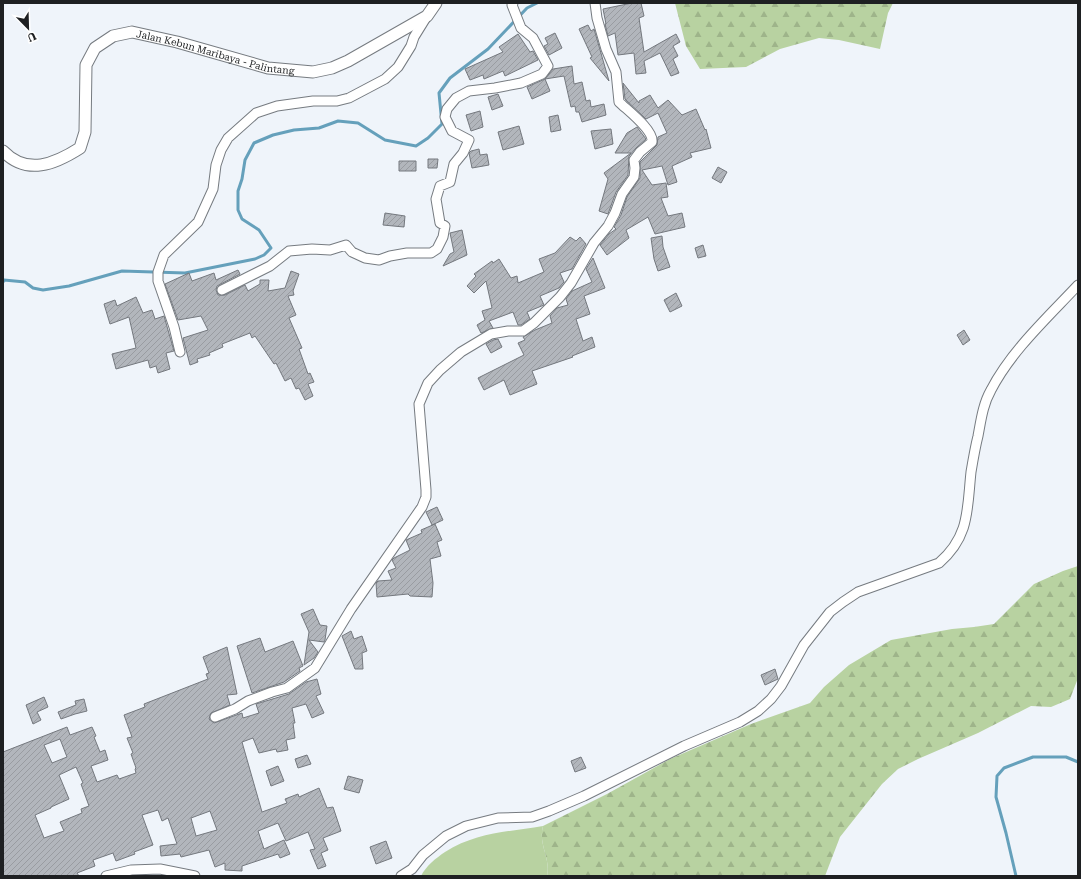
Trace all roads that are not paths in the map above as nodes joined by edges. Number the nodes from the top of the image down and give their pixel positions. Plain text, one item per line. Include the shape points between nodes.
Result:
1 (436, 3) edge
2 (513, 3) edge
3 (595, 3) edge
4 (427, 16) junction
5 (3, 151) edge
6 (1078, 285) edge
7 (222, 290) dead end
8 (180, 352) dead end
9 (215, 717) dead end
10 (106, 876) edge
11 (195, 876) edge
12 (401, 876) edge

1 - 4 street, Jalan Kebun Maribaya - Palintang
2 - 7 street via 521,28 533,38 548,66 542,74 522,83 469,91 456,98 447,109 445,117 452,131 469,140 454,164 450,182 440,186 436,199 440,223 445,226 437,249 431,254 407,253 379,260 365,258 352,252 346,245 330,250 289,251 270,266
3 - 9 street via 606,50 616,72 619,102 646,128 652,139 634,160 634,177 622,194 615,213 571,283 534,323 522,330 491,334 461,352 428,383 419,404 426,497 422,507 351,610 315,668 287,688 254,699
4 - 5 street, Jalan Kebun Maribaya - Palintang via 332,68 313,72 268,68 132,32 113,36 95,48 86,65 85,132 80,148 46,165 23,164 13,160
4 - 8 street via 398,67 385,79 349,98 277,106 256,113 228,138 216,165 213,189 198,222 164,255 158,272 158,281
6 - 12 street via 1014,356 991,390 980,420 967,515 955,546 939,563 858,592 830,612 804,645 774,695 758,711 740,722 549,811 532,817 498,818 466,826 446,836 423,855 412,869
10 - 11 street via 131,870 160,869

